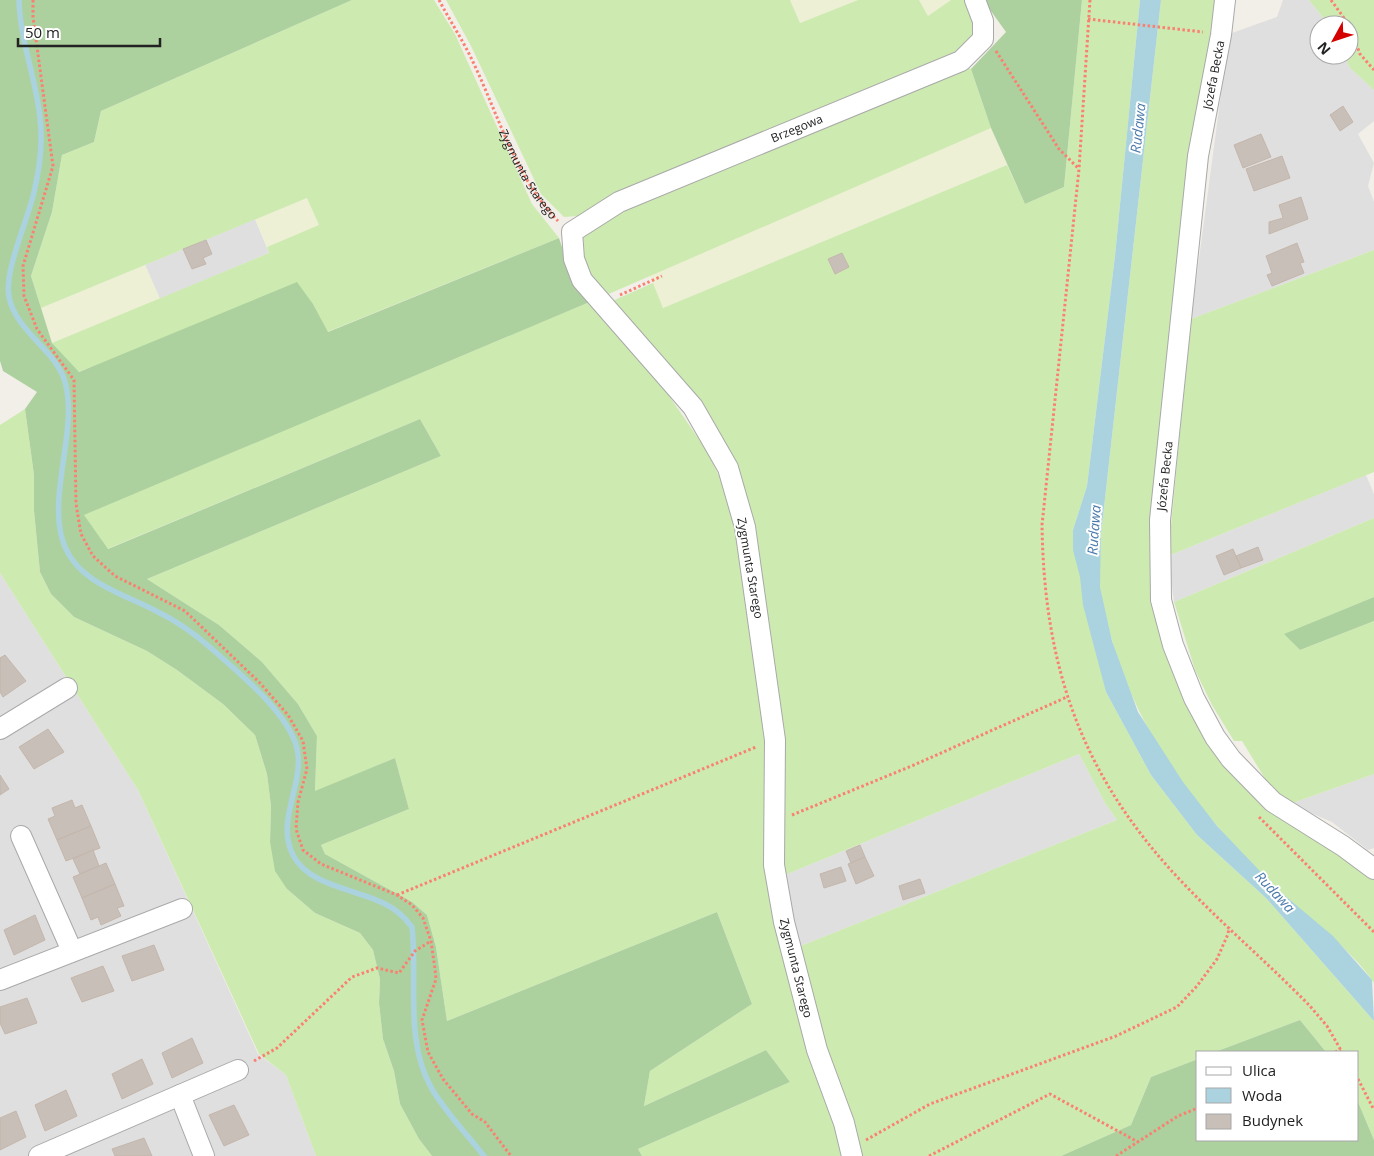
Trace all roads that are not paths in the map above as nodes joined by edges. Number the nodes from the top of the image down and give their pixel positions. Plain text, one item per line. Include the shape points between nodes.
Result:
1 (975, 0) edge
2 (1225, 0) edge
3 (572, 232) joint
4 (67, 688) dead end
5 (0, 729) edge
6 (21, 836) dead end
7 (1374, 869) edge
8 (182, 909) dead end
9 (72, 951) junction
10 (0, 980) edge
11 (238, 1070) road end
12 (180, 1096) junction
13 (852, 1154) edge
14 (40, 1156) edge
15 (204, 1156) edge

1 - 3 street, Brzegowa via 983,21 983,39 962,62 619,202
2 - 7 street, Józefa Becka via 1198,156 1160,520 1161,600 1188,685 1230,760 1273,802
3 - 13 street, Zygmunta Starego via 574,259 582,280 693,407 728,468 745,527 775,740 774,864 786,931 817,1050
4 - 5 street
6 - 9 street
8 - 9 street
9 - 10 street
11 - 12 street
12 - 14 street
12 - 15 street

